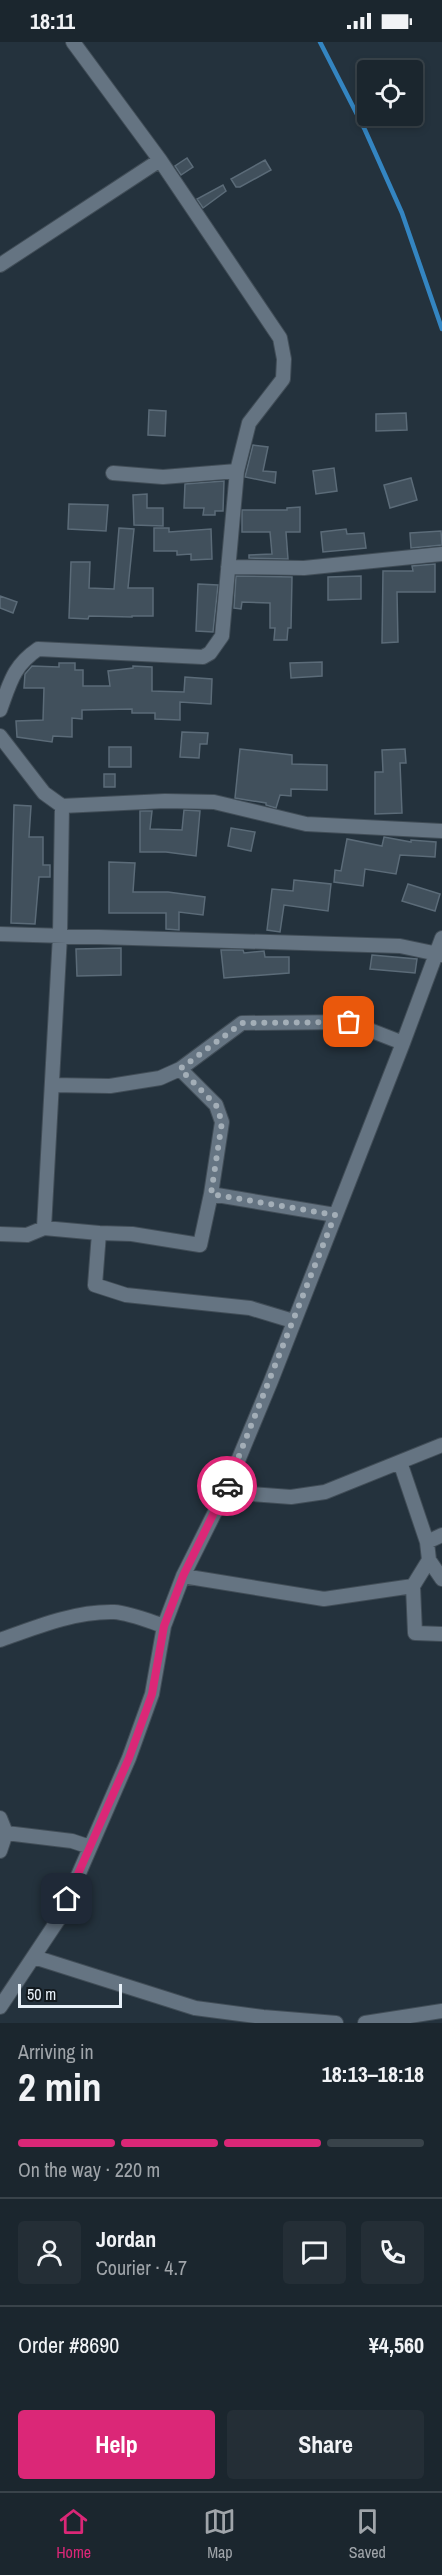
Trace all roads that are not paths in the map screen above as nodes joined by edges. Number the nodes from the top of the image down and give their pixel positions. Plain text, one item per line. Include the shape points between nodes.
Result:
1 (73, 42) edge
2 (160, 160) junction
3 (0, 265) edge
4 (237, 471) junction
5 (113, 472) dead end
6 (442, 554) edge
7 (228, 567) junction
8 (0, 710) edge
9 (0, 736) edge
10 (62, 806) junction
11 (442, 831) edge
12 (0, 934) edge
13 (60, 935) junction
14 (442, 938) edge
15 (439, 954) edge
16 (403, 1043) junction
17 (180, 1069) junction
18 (52, 1085) junction
19 (211, 1194) junction
20 (335, 1215) junction
21 (44, 1228) junction
22 (99, 1233) junction
23 (0, 1234) edge
24 (293, 1321) junction
25 (442, 1445) edge
26 (400, 1462) junction
27 (225, 1492) junction
28 (442, 1535) edge
29 (428, 1542) junction
30 (429, 1560) junction
31 (183, 1576) junction
32 (442, 1579) edge
33 (414, 1586) junction
34 (164, 1626) junction
35 (442, 1634) edge
36 (0, 1640) edge
37 (0, 1818) edge
38 (3, 1832) edge
39 (90, 1846) junction
40 (0, 1851) edge
41 (33, 1957) junction
42 (0, 2007) edge
43 (442, 2011) edge
44 (336, 2023) edge
45 (365, 2023) edge

1 - 2 street
2 - 3 street
2 - 4 street via 280,338 285,359 283,379 249,423
4 - 5 street via 163,477
4 - 7 street
6 - 7 street via 304,568
7 - 8 street via 222,636 210,653 202,657 38,649 14,671
9 - 10 street via 44,793
10 - 11 street via 214,802 306,824
10 - 13 street
12 - 13 street
13 - 15 street via 400,946
13 - 18 street
14 - 15 street
15 - 16 street
16 - 17 street via 349,1022 242,1023
16 - 20 street
17 - 18 street via 160,1078 128,1084
17 - 19 street via 216,1105 222,1122
18 - 21 street
19 - 20 street
19 - 22 street via 200,1245
20 - 24 street
21 - 22 street
21 - 23 street via 27,1235
22 - 24 street via 96,1285 126,1295 250,1308
24 - 27 street
25 - 26 street
26 - 27 street via 324,1492 291,1497
26 - 29 street
27 - 31 street
28 - 29 street
29 - 30 street
30 - 32 street
30 - 33 street
31 - 33 street via 324,1599
31 - 34 street
33 - 35 street via 415,1633
34 - 36 street via 115,1612 73,1617
34 - 39 street via 152,1694
37 - 38 street
38 - 39 street
38 - 40 street
39 - 41 street via 60,1917
41 - 42 street
41 - 44 street via 195,2007
43 - 45 street

